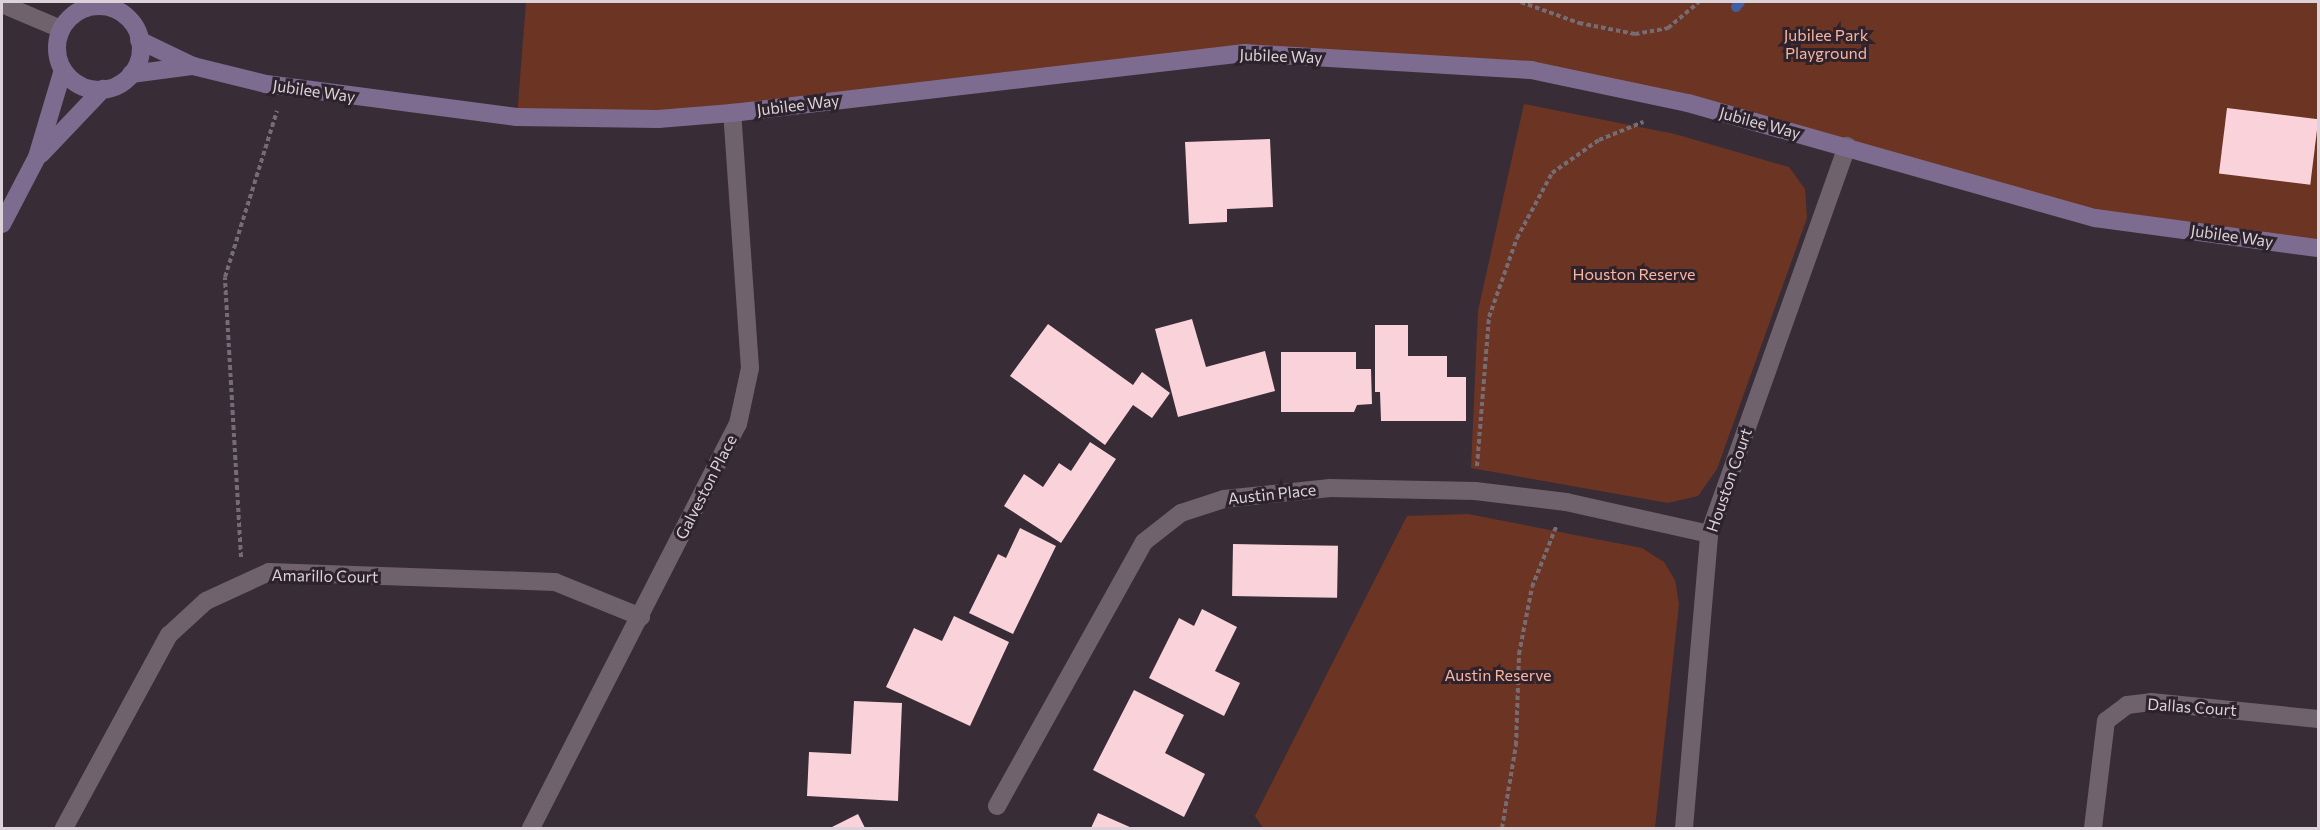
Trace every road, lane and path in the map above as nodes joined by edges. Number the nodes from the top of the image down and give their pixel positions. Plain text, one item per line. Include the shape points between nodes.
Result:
1 (1521, 2) edge
2 (1699, 2) edge
3 (2, 4) edge
4 (60, 30) junction
5 (139, 40) junction
6 (193, 66) junction
7 (63, 70) junction
8 (131, 74) junction
9 (285, 87) junction
10 (103, 89) junction
11 (732, 113) junction
12 (1648, 119) dead end
13 (1847, 146) junction
14 (38, 157) junction
15 (2, 224) edge
16 (2319, 248) edge
17 (1475, 491) junction
18 (1566, 502) junction
19 (1709, 534) junction
20 (242, 585) junction
21 (641, 617) junction
22 (2319, 718) edge
23 (997, 806) dead end
24 (64, 828) edge
25 (531, 828) edge
26 (1502, 828) edge
27 (1684, 828) edge
28 (2093, 828) edge

1 - 2 path via 1579,23 1635,34 1668,28
3 - 4 street
4 - 5 street via 71,15 97,5 117,9 129,17
4 - 7 street via 57,51
5 - 6 street, Jubilee Way
5 - 8 street via 137,65
6 - 8 street, Jubilee Way
6 - 9 street, Jubilee Way
7 - 10 street via 81,86
7 - 14 street
8 - 10 street via 122,83
9 - 11 street, Jubilee Way via 517,117 658,119
9 - 20 path via 225,277
10 - 14 street
11 - 13 street, Jubilee Way via 1244,52 1531,70 1688,103
11 - 21 street, Galveston Place via 750,368 738,424
12 - 17 path via 1599,140 1552,173 1517,238 1489,318
13 - 16 street, Jubilee Way via 2095,218
13 - 19 street, Houston Court
14 - 15 street
17 - 18 street, Austin Place
17 - 23 street, Austin Place via 1330,488 1224,499 1182,513 1144,542
18 - 19 street, Austin Place
18 - 26 path via 1532,588 1519,654 1516,746
19 - 27 street, Houston Court
20 - 21 street, Amarillo Court via 269,572 555,582
20 - 24 street, Amarillo Court via 206,601 169,635
21 - 25 street, Galveston Place
22 - 28 street, Dallas Court via 2151,702 2127,705 2106,721

